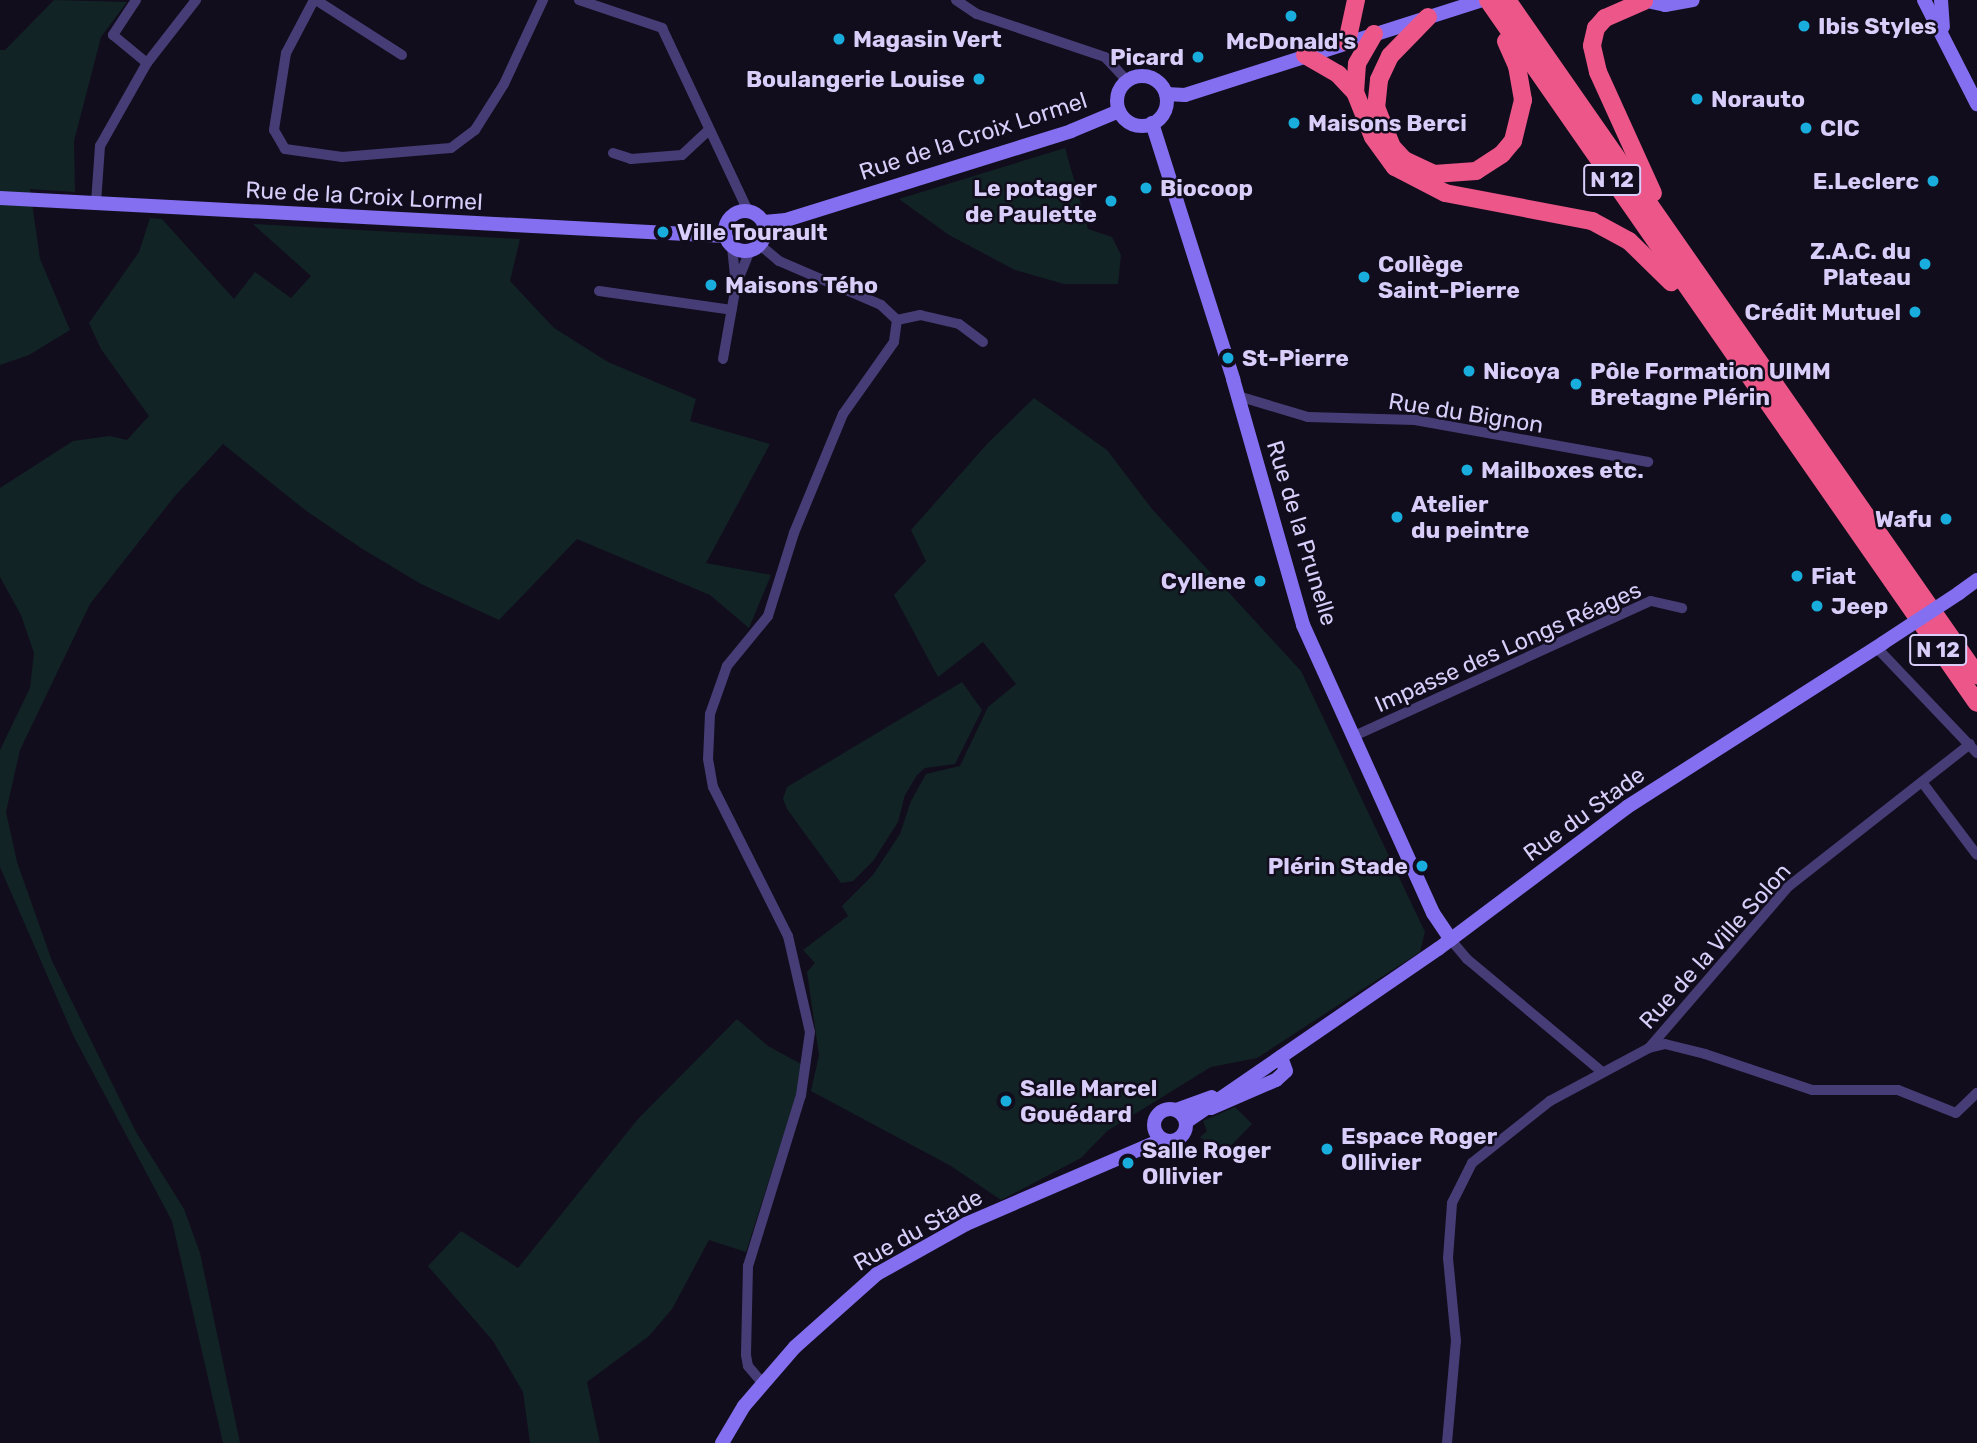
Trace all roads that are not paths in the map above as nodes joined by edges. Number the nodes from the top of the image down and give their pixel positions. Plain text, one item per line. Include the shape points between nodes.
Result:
1 (136, 0) edge
2 (196, 0) edge
3 (315, 0) edge
4 (544, 0) edge
5 (579, 0) edge
6 (956, 0) edge
7 (1356, 0) edge
8 (1482, 0) edge
9 (1488, 0) edge
10 (1507, 0) edge
11 (1693, 0) edge
12 (1924, 0) edge
13 (1941, 0) edge
14 (1643, 1) edge
15 (1437, 14) junction
16 (1502, 20) junction
17 (1374, 34) junction
18 (1946, 38) junction
19 (1347, 42) junction
20 (402, 55) dead end
21 (1305, 55) junction
22 (147, 63) junction
23 (1123, 77) junction
24 (1355, 92) junction
25 (1166, 94) junction
26 (1977, 104) edge
27 (1119, 111) junction
28 (1152, 123) junction
29 (709, 130) junction
30 (613, 153) dead end
31 (0, 198) edge
32 (96, 203) junction
33 (748, 211) junction
34 (764, 222) junction
35 (1667, 229) junction
36 (728, 242) junction
37 (755, 248) junction
38 (736, 285) junction
39 (599, 291) dead end
40 (732, 310) junction
41 (897, 320) junction
42 (1722, 340) junction
43 (983, 342) dead end
44 (723, 359) dead end
45 (1238, 396) junction
46 (1648, 462) dead end
47 (1977, 580) edge
48 (1682, 608) dead end
49 (1880, 645) junction
50 (1977, 675) edge
51 (1977, 704) edge
52 (1352, 737) junction
53 (1973, 748) edge
54 (1922, 782) junction
55 (1977, 855) edge
56 (1451, 940) junction
57 (1649, 1048) junction
58 (1283, 1064) junction
59 (1602, 1072) junction
60 (1224, 1093) junction
61 (1977, 1093) edge
62 (1176, 1110) junction
63 (1203, 1110) junction
64 (1186, 1122) junction
65 (1153, 1126) junction
66 (1161, 1140) junction
67 (1112, 1158) junction
68 (763, 1384) junction
69 (722, 1443) edge
70 (1447, 1443) edge

1 - 22 street via 113,34
2 - 22 street
3 - 4 street via 286,53 274,130 285,149 342,157 451,148 475,130 504,84
3 - 20 street
5 - 29 street via 662,28
6 - 23 street via 976,14 1105,57
7 - 19 highway
8 - 15 street
9 - 16 highway, N 12
10 - 35 highway, N 12
11 - 14 street via 1665,5
12 - 18 street
13 - 18 street
14 - 35 highway via 1605,18 1596,28 1592,46 1598,72
15 - 16 highway via 1390,56 1379,80 1376,107 1383,134 1404,160 1449,176 1489,164 1507,148 1519,128 1522,84
15 - 17 street
16 - 42 highway, N 12
17 - 19 street
17 - 24 highway via 1357,64
18 - 26 street
19 - 21 street
21 - 24 highway via 1338,74
21 - 25 street via 1185,94
22 - 32 street via 100,146
23 - 25 street via 1150,77
23 - 27 street
24 - 42 highway via 1382,153 1409,177 1445,193 1572,216 1611,230 1646,254
25 - 28 street via 1164,111
27 - 28 street via 1137,125
27 - 34 street, Rue de la Croix Lormel via 1071,131 841,203
28 - 45 street, Rue de la Prunelle
29 - 30 street via 682,155 631,159
29 - 33 street
31 - 32 street, Rue de la Croix Lormel
32 - 36 street, Rue de la Croix Lormel
33 - 34 street
33 - 36 street via 730,218
34 - 37 street via 765,234
35 - 50 highway, N 12
36 - 37 street
36 - 38 street
37 - 38 street
37 - 41 street via 881,305
38 - 40 street
39 - 40 street
40 - 44 street
41 - 43 street via 920,315 959,324
41 - 68 street via 894,342 843,414 794,533 768,616 727,666 710,714 708,759 713,787 775,903 799,975 810,1032 801,1095 748,1266 746,1355 748,1367
42 - 51 highway, N 12
45 - 46 street, Rue du Bignon via 1308,417 1415,420
45 - 52 street, Rue de la Prunelle via 1303,625
47 - 49 street, Rue du Stade, bridge
48 - 52 street, Impasse des Longs Réages via 1651,601
49 - 53 street
49 - 56 street, Rue du Stade via 1627,807
52 - 56 street, Rue de la Prunelle via 1433,914
53 - 54 street, Rue de la Ville Solon
54 - 55 street
54 - 57 street, Rue de la Ville Solon via 1789,886
56 - 58 street, Rue du Stade
56 - 59 street via 1466,959
57 - 59 street, Rue de la Ville Solon
57 - 61 street via 1665,1044 1705,1054 1812,1090 1898,1090 1956,1113
58 - 60 street, Rue du Stade
58 - 63 street via 1266,1085
59 - 70 street, Rue de la Ville Solon via 1549,1101 1472,1163 1452,1203 1448,1258 1456,1341
60 - 62 street, Rue du Stade
60 - 63 street, Rue du Stade
62 - 64 street
62 - 65 street, Rue du Stade via 1160,1112
63 - 64 street, Rue du Stade
64 - 66 street, Rue du Stade via 1177,1140
65 - 66 street
65 - 67 street, Rue du Stade
66 - 67 street, Rue du Stade
67 - 68 street, Rue du Stade via 966,1224 877,1274 834,1308
68 - 69 street, Rue du Stade

